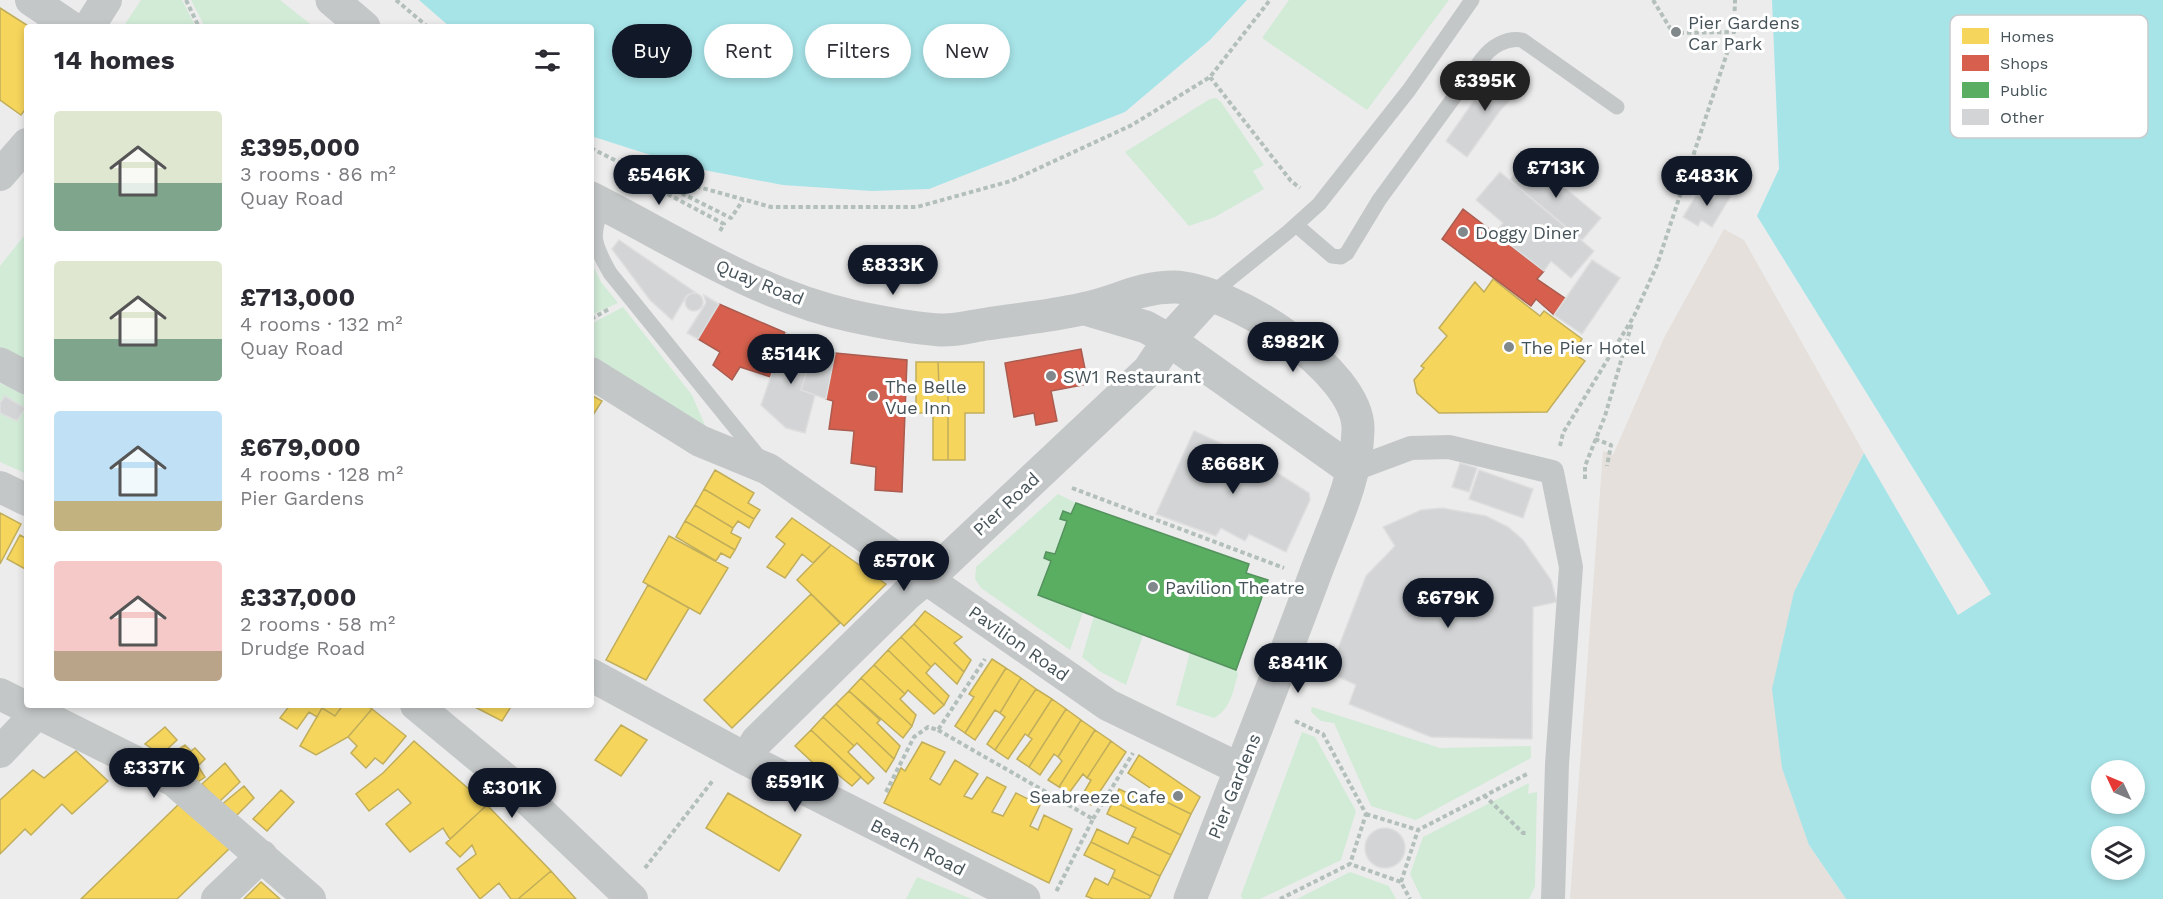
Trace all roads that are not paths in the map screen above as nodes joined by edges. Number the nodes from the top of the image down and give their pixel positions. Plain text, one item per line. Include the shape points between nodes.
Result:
1 (31, 0) edge
2 (106, 0) edge
3 (332, 0) edge
4 (1472, 0) edge
5 (67, 24) edge
6 (91, 24) edge
7 (360, 24) edge
8 (1617, 107) dead end
9 (24, 147) edge
10 (0, 175) edge
11 (597, 201) edge
12 (1296, 225) junction
13 (1210, 295) junction
14 (1085, 309) junction
15 (1169, 340) junction
16 (0, 364) edge
17 (594, 375) edge
18 (24, 376) edge
19 (768, 469) junction
20 (1352, 470) junction
21 (0, 487) edge
22 (24, 499) edge
23 (927, 578) junction
24 (594, 677) edge
25 (0, 694) edge
26 (24, 706) edge
27 (27, 708) edge
28 (420, 708) edge
29 (37, 713) junction
30 (0, 752) edge
31 (732, 766) junction
32 (1240, 769) junction
33 (262, 856) junction
34 (217, 899) edge
35 (310, 899) edge
36 (632, 899) edge
37 (1024, 899) edge
38 (1190, 899) edge
39 (1553, 899) edge

1 - 5 street
2 - 6 street
3 - 7 street
4 - 12 lane via 1409,90 1319,204
8 - 12 lane via 1522,40 1505,41 1487,52 1379,201 1347,253 1332,256
9 - 10 street
11 - 14 street, Quay Road via 703,260 784,294 850,315 942,330
11 - 19 lane via 595,246 610,273
12 - 13 lane
13 - 14 street, Quay Road via 1178,287 1138,290
13 - 15 street, Pier Road
13 - 20 street, Quay Road via 1248,311 1292,338 1351,399 1359,427
14 - 15 street, Quay Road via 1146,327
15 - 20 street, Quay Road
15 - 23 street, Pier Road via 1149,370
16 - 18 street
17 - 19 street, Pavilion Road via 700,441
19 - 23 street, Pavilion Road
20 - 32 street, Pier Gardens
20 - 39 street via 1411,448 1449,447 1552,472 1571,567 1557,764
21 - 22 street
23 - 31 street, Pier Road
23 - 32 street, Pavilion Road via 1108,705
24 - 31 street, Beach Road
25 - 26 street
27 - 29 street
28 - 36 street via 482,758
29 - 30 street
29 - 33 street via 174,781
31 - 37 street, Beach Road via 870,823
32 - 38 street, Pier Gardens
33 - 34 street
33 - 35 street

